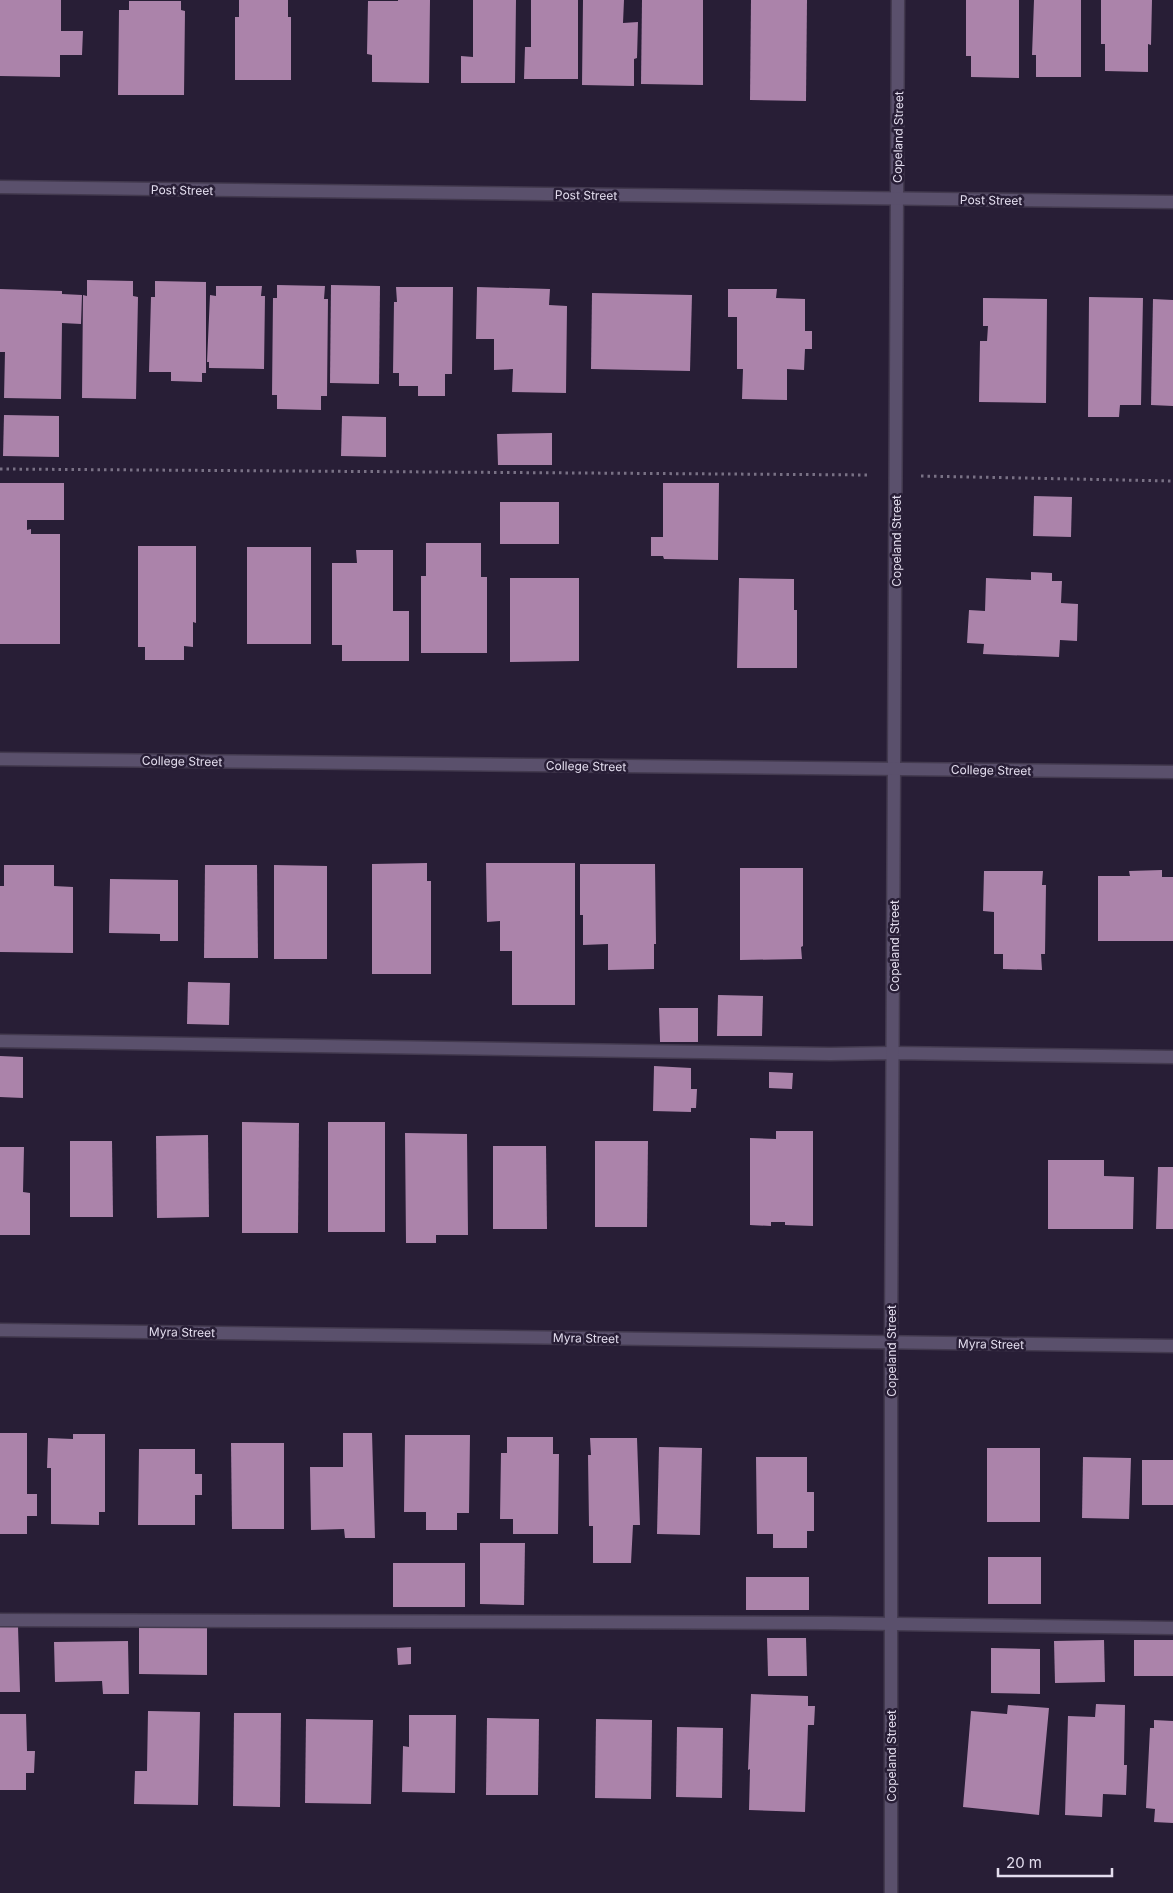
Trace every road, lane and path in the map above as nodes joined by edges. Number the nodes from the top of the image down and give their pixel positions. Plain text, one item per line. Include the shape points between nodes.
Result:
1 (898, 0) edge
2 (0, 187) edge
3 (897, 199) junction
4 (1173, 202) edge
5 (0, 469) edge
6 (896, 475) junction
7 (1173, 481) edge
8 (0, 759) edge
9 (895, 770) junction
10 (1173, 772) edge
11 (0, 1041) edge
12 (893, 1053) junction
13 (1173, 1057) edge
14 (0, 1330) edge
15 (891, 1343) junction
16 (1173, 1346) edge
17 (0, 1620) edge
18 (891, 1624) junction
19 (1173, 1628) edge
20 (891, 1893) edge

1 - 3 street, Copeland Street
2 - 3 street, Post Street
3 - 4 street, Post Street
3 - 6 street, Copeland Street
5 - 6 path
6 - 7 path
6 - 9 street, Copeland Street
8 - 9 street, College Street
9 - 10 street, College Street
9 - 12 street, Copeland Street
11 - 12 street
12 - 13 street
12 - 15 street, Copeland Street
14 - 15 street, Myra Street
15 - 16 street, Myra Street
15 - 18 street, Copeland Street
17 - 18 street
18 - 19 street
18 - 20 street, Copeland Street

